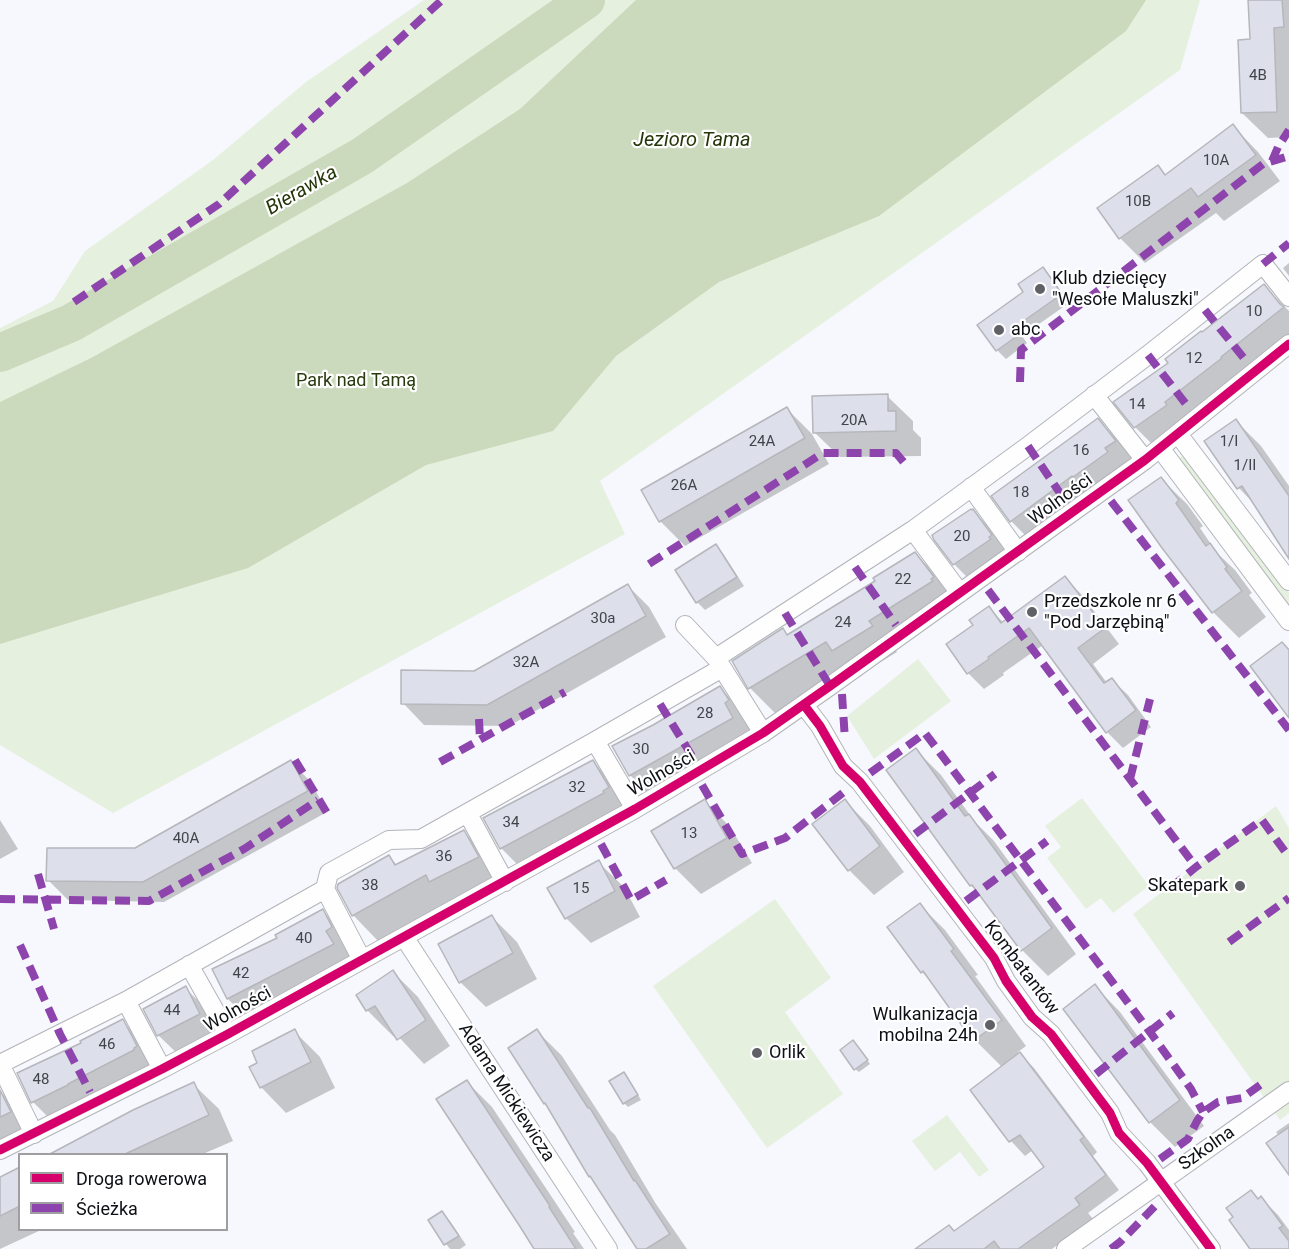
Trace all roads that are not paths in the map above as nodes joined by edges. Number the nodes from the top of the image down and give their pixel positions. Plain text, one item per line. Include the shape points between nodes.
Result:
1 (1289, 297) edge
2 (1289, 344) edge
3 (1094, 395) junction
4 (1178, 434) junction
5 (1160, 448) junction
6 (1145, 460) junction
7 (971, 487) junction
8 (913, 530) junction
9 (1018, 552) junction
10 (1289, 581) edge
11 (960, 594) junction
12 (1289, 621) edge
13 (685, 625) dead end
14 (719, 663) junction
15 (804, 705) junction
16 (763, 733) junction
17 (596, 741) junction
18 (635, 809) junction
19 (468, 814) junction
20 (504, 882) junction
21 (325, 889) junction
22 (404, 937) junction
23 (362, 960) junction
24 (189, 965) junction
25 (126, 1001) junction
26 (228, 1034) junction
27 (162, 1069) junction
28 (1289, 1091) edge
29 (34, 1134) junction
30 (0, 1150) edge
31 (1161, 1182) junction
32 (608, 1249) edge
33 (1066, 1249) edge
34 (1211, 1249) edge

1 - 3 street via 1263,264
2 - 4 street, Wolności
3 - 6 street
3 - 7 street
4 - 5 street, Wolności
4 - 10 street
5 - 6 street, Wolności
5 - 12 street
6 - 9 street, Wolności
7 - 8 street
7 - 9 street
8 - 11 street
8 - 14 street
9 - 11 street, Wolności
11 - 15 street, Wolności
13 - 14 street
14 - 16 street
14 - 17 street
15 - 16 street, Wolności
15 - 31 street, Kombatantów via 843,766 860,782 994,958 1032,1017 1051,1034 1110,1113 1119,1133
16 - 18 street, Wolności
17 - 18 street, Wolności
17 - 19 street
18 - 20 street, Wolności
19 - 20 street
19 - 21 street via 420,839 389,840 329,873
20 - 22 street, Wolności
21 - 23 street
21 - 24 street
22 - 23 street, Wolności
22 - 32 street, Adama Mickiewicza
23 - 26 street, Wolności
24 - 25 street
24 - 26 street
25 - 27 street
25 - 29 street via 0,1064
26 - 27 street, Wolności
27 - 29 street, Wolności
28 - 31 street, Szkolna
29 - 30 street, Wolności
31 - 33 street, Szkolna
31 - 34 street, Kombatantów

